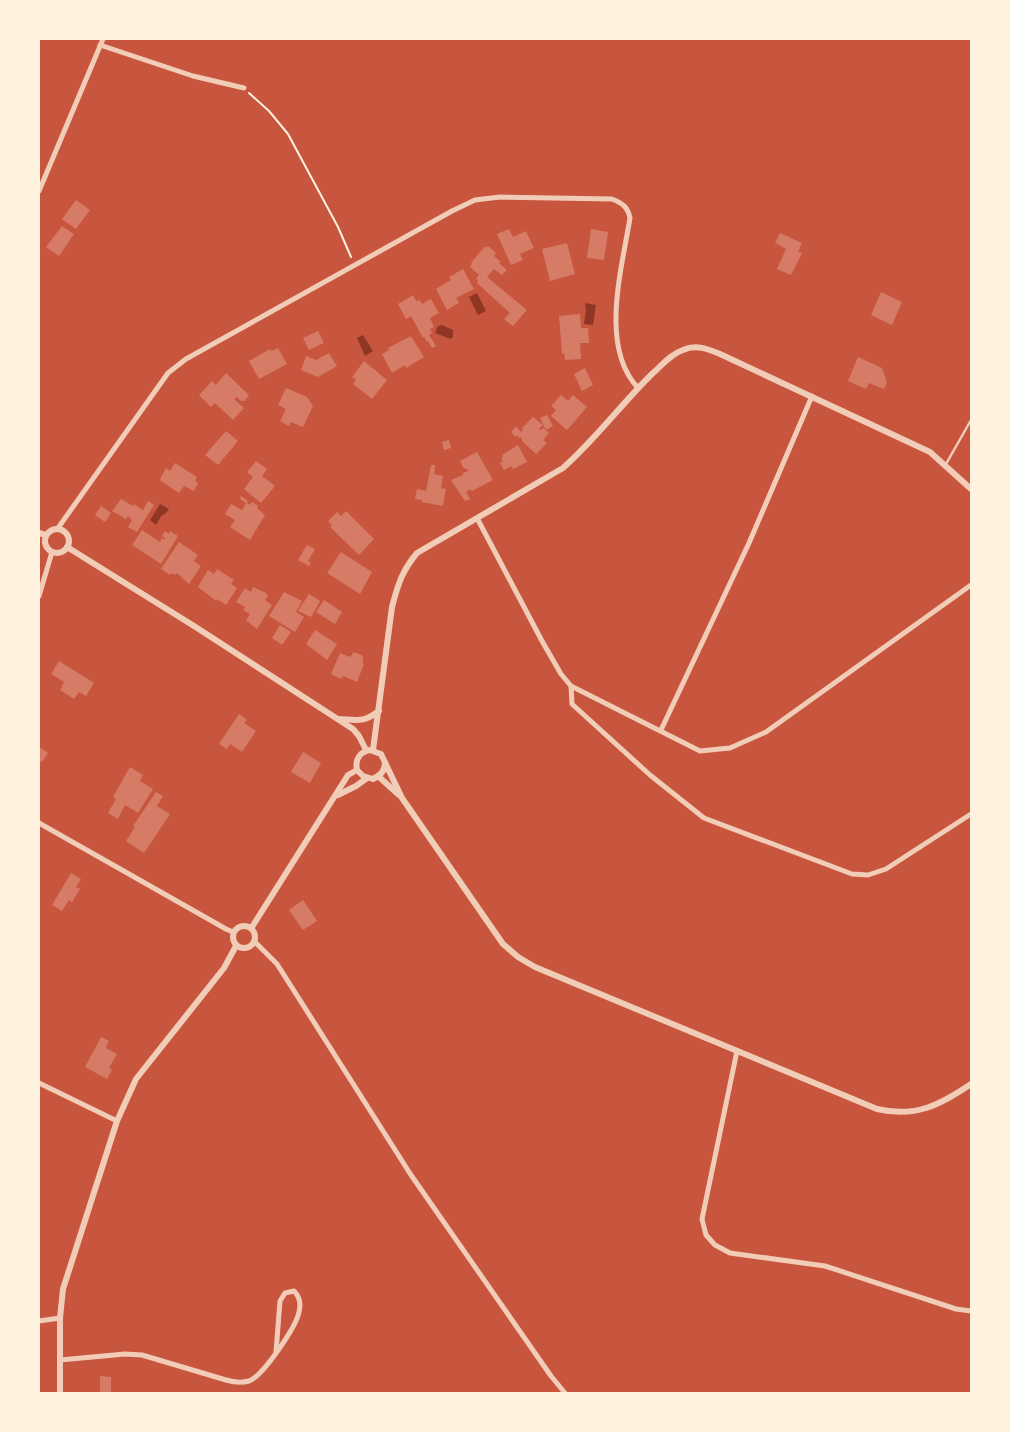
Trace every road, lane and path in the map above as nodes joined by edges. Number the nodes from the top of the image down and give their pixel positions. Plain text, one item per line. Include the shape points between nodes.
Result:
1 (103, 39) edge
2 (100, 45) junction
3 (244, 88) dead end
4 (257, 100) dead end
5 (39, 191) edge
6 (350, 255) dead end
7 (638, 388) junction
8 (812, 396) junction
9 (971, 420) edge
10 (945, 464) junction
11 (971, 489) edge
12 (477, 518) junction
13 (58, 528) junction
14 (39, 532) edge
15 (46, 535) junction
16 (67, 547) junction
17 (52, 552) junction
18 (971, 585) edge
19 (39, 596) edge
20 (571, 686) junction
21 (379, 710) junction
22 (337, 719) junction
23 (661, 730) junction
24 (366, 750) junction
25 (373, 750) junction
26 (384, 762) junction
27 (357, 770) junction
28 (378, 776) junction
29 (366, 778) junction
30 (337, 795) junction
31 (402, 798) junction
32 (971, 814) edge
33 (39, 823) edge
34 (252, 927) junction
35 (233, 932) junction
36 (255, 942) junction
37 (236, 946) junction
38 (737, 1050) junction
39 (39, 1083) edge
40 (971, 1084) edge
41 (117, 1120) junction
42 (971, 1311) edge
43 (60, 1318) junction
44 (39, 1321) edge
45 (276, 1352) junction
46 (60, 1360) junction
47 (60, 1393) edge
48 (565, 1393) edge

1 - 2 street
2 - 3 street via 194,76
2 - 5 street
4 - 6 path via 288,134
7 - 8 street via 671,356 684,349 699,347
7 - 12 street via 563,468
7 - 13 street via 629,379 621,362 616,335 617,299 630,218 624,204 612,198 500,196 475,200 186,359 168,373
8 - 10 street via 930,452
8 - 23 street via 749,543
9 - 10 lane
10 - 11 street
12 - 20 street via 542,642
12 - 21 street via 417,553 405,568 392,607
13 - 15 street
13 - 16 street via 69,537
14 - 15 street
15 - 17 street via 46,546
16 - 17 street via 62,552
16 - 22 street
17 - 19 street
18 - 23 street via 766,732 730,748 700,751
20 - 23 street
20 - 32 street via 572,704 650,775 704,818 852,874 868,875 886,869
21 - 22 street via 368,719
21 - 25 street
22 - 24 street via 353,729
24 - 25 street
24 - 27 street via 357,758
25 - 26 street via 381,754
26 - 28 street via 384,770
26 - 31 street
27 - 29 street
27 - 30 street via 348,775
28 - 29 street
28 - 31 street
29 - 30 street
30 - 34 street
31 - 38 street via 503,944 518,957 535,967
33 - 35 street
34 - 35 street via 241,926
34 - 36 street via 256,934
35 - 37 street
36 - 37 street via 244,948
36 - 48 street via 277,964 411,1175
37 - 41 street via 224,968 136,1079
38 - 40 street via 890,1112 912,1112 931,1107
38 - 42 street via 702,1220 706,1235 714,1245 730,1253 825,1266 956,1309
39 - 41 street
41 - 43 street via 65,1280
43 - 44 street
43 - 46 street
45 - 45 street via 280,1301 285,1292 294,1291 300,1302 299,1315
45 - 46 street via 256,1377 241,1382 142,1355
46 - 47 street

